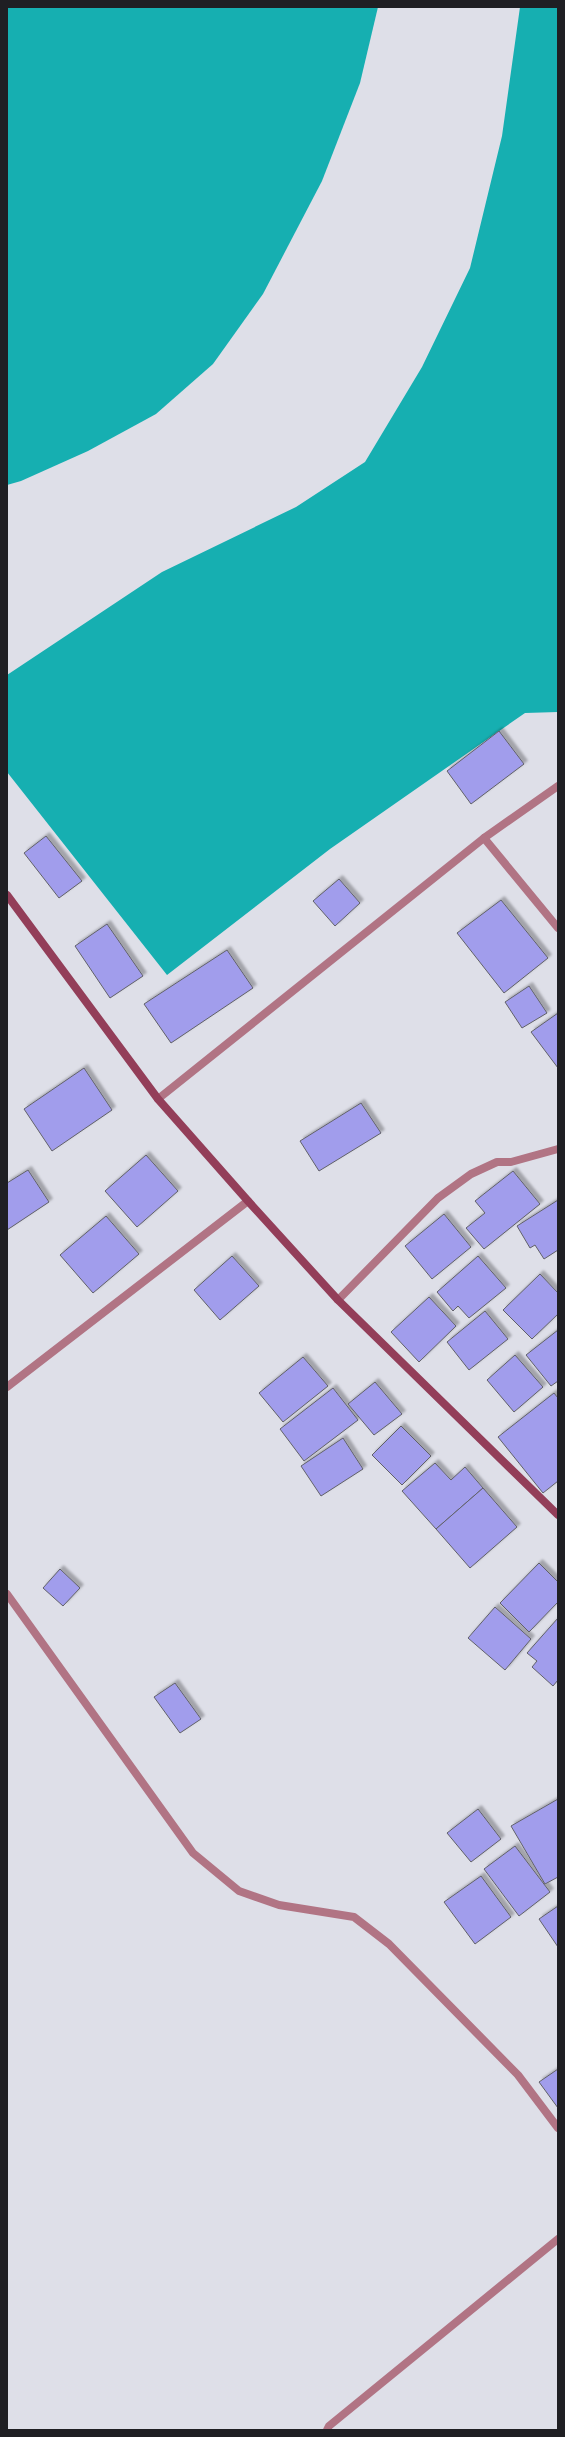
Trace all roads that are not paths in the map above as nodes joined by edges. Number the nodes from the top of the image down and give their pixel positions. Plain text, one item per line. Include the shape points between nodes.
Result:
1 (558, 786) edge
2 (484, 838) junction
3 (7, 895) edge
4 (558, 928) edge
5 (158, 1099) junction
6 (558, 1149) edge
7 (248, 1201) junction
8 (338, 1300) junction
9 (7, 1387) edge
10 (558, 1515) edge
11 (7, 1594) edge
12 (558, 2128) edge
13 (558, 2239) edge
14 (327, 2430) edge

1 - 2 street
2 - 4 street
2 - 5 street
3 - 5 street
5 - 7 street
6 - 8 street via 511,1162 497,1162 471,1174 438,1198
7 - 8 street
7 - 9 street
8 - 10 street
11 - 12 street via 193,1853 239,1891 279,1905 354,1917 360,1921 389,1944 518,2075
13 - 14 street

